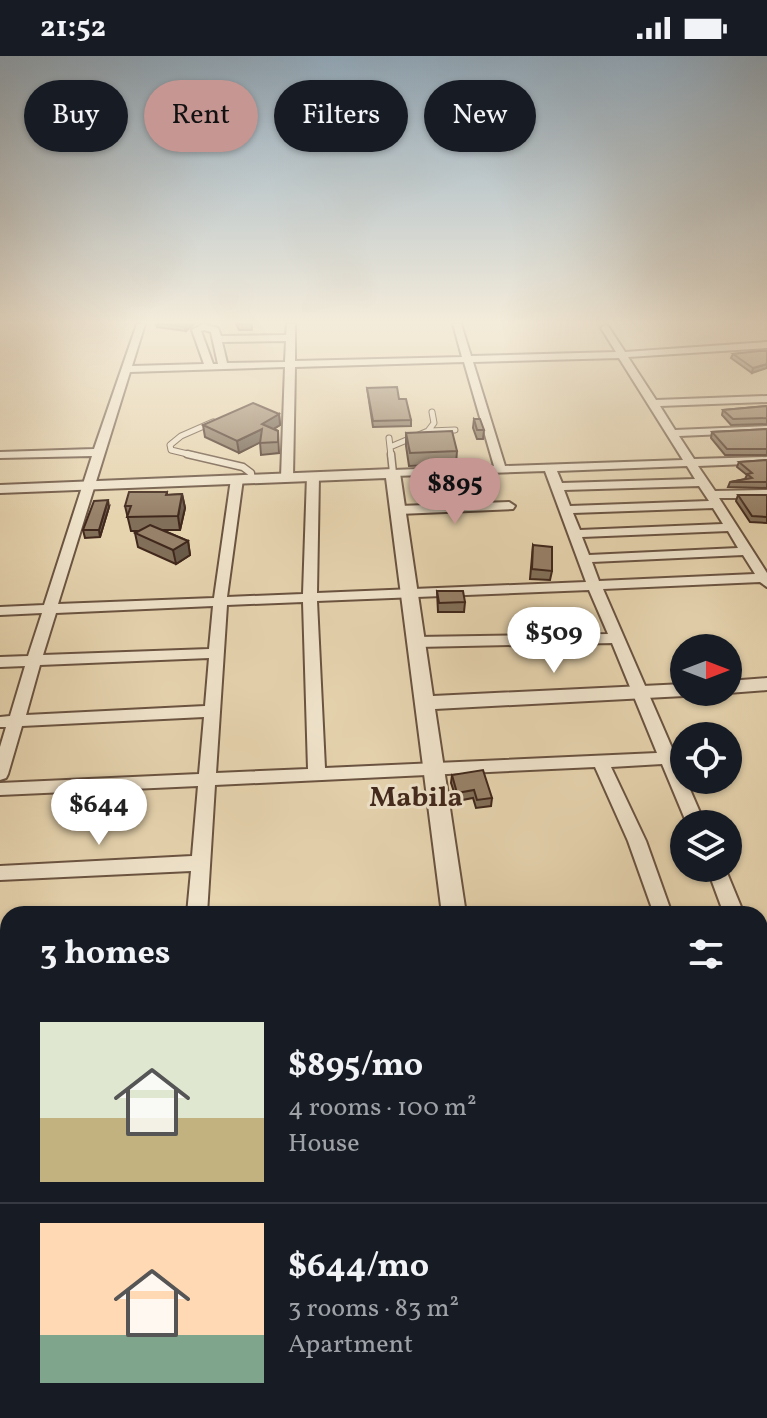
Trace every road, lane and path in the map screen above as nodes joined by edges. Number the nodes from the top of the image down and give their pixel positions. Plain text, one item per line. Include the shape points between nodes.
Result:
1 (122, 388) edge
2 (290, 388) edge
3 (475, 388) edge
4 (645, 388) edge
5 (767, 399) edge
6 (655, 403) junction
7 (432, 412) dead end
8 (216, 421) edge
9 (767, 429) edge
10 (455, 430) edge
11 (428, 431) junction
12 (673, 433) junction
13 (389, 438) dead end
14 (390, 447) junction
15 (99, 452) junction
16 (0, 455) edge
17 (767, 460) edge
18 (692, 462) junction
19 (668, 463) junction
20 (550, 468) junction
21 (500, 469) junction
22 (393, 473) junction
23 (313, 476) junction
24 (287, 477) junction
25 (244, 479) junction
26 (704, 482) junction
27 (680, 483) junction
28 (88, 484) junction
29 (557, 487) junction
30 (0, 489) edge
31 (767, 494) edge
32 (715, 499) junction
33 (509, 506) dead end
34 (668, 506) junction
35 (619, 508) junction
36 (399, 510) junction
37 (566, 510) junction
38 (732, 527) junction
39 (680, 529) junction
40 (630, 532) junction
41 (575, 534) junction
42 (747, 551) junction
43 (584, 559) junction
44 (765, 581) edge
45 (595, 587) junction
46 (410, 595) junction
47 (310, 599) junction
48 (220, 601) junction
49 (49, 609) junction
50 (0, 611) edge
51 (616, 638) junction
52 (417, 642) junction
53 (217, 653) junction
54 (33, 661) junction
55 (0, 662) edge
56 (767, 684) edge
57 (742, 686) edge
58 (670, 691) edge
59 (639, 692) junction
60 (426, 703) junction
61 (213, 711) junction
62 (8, 722) edge
63 (667, 758) junction
64 (601, 762) junction
65 (435, 769) junction
66 (0, 774) edge
67 (317, 776) junction
68 (208, 781) junction
69 (0, 789) edge
70 (690, 810) edge
71 (201, 863) junction
72 (0, 873) edge
73 (721, 882) edge
74 (198, 906) edge
75 (453, 906) edge
76 (660, 906) edge
77 (731, 906) edge

1 - 15 street
2 - 24 street
3 - 21 street
4 - 6 street
5 - 6 street
6 - 12 street
7 - 11 lane via 434,423
8 - 25 lane via 181,436 171,450 243,467 251,473
9 - 12 street
10 - 11 lane
11 - 14 lane
12 - 18 street
13 - 14 lane
14 - 22 lane
15 - 16 street
15 - 28 street
17 - 18 street
18 - 19 street
18 - 26 street
19 - 20 street
19 - 27 street
20 - 21 street
20 - 29 street
21 - 22 street
22 - 23 street
22 - 36 street
23 - 24 street
23 - 47 street
24 - 25 street
25 - 28 street
25 - 48 street
26 - 27 street
26 - 32 street
27 - 29 street
28 - 30 street
28 - 49 street
29 - 37 street
31 - 32 street
32 - 34 street
32 - 38 street
33 - 36 street
34 - 35 street
34 - 39 street
35 - 37 street
35 - 40 street
36 - 46 street
37 - 41 street
38 - 39 street
38 - 42 street
39 - 40 street
40 - 41 street
41 - 43 street
42 - 43 street
42 - 44 street
43 - 45 street
44 - 45 street
45 - 46 street
45 - 51 street
46 - 47 street
46 - 52 street
47 - 48 street
47 - 67 street
48 - 49 street
48 - 53 street
49 - 50 street
49 - 54 street
51 - 52 street
51 - 59 street
52 - 60 street
53 - 54 street
53 - 61 street
54 - 55 street
54 - 62 street
56 - 57 street
58 - 59 street
59 - 60 street
59 - 63 street
60 - 65 street
61 - 62 street
61 - 68 street
62 - 66 street
63 - 64 street
63 - 70 street
64 - 65 street
64 - 76 street
65 - 67 street
65 - 75 street
67 - 68 street
68 - 69 street
68 - 71 street
71 - 72 street
71 - 74 street
73 - 77 street

